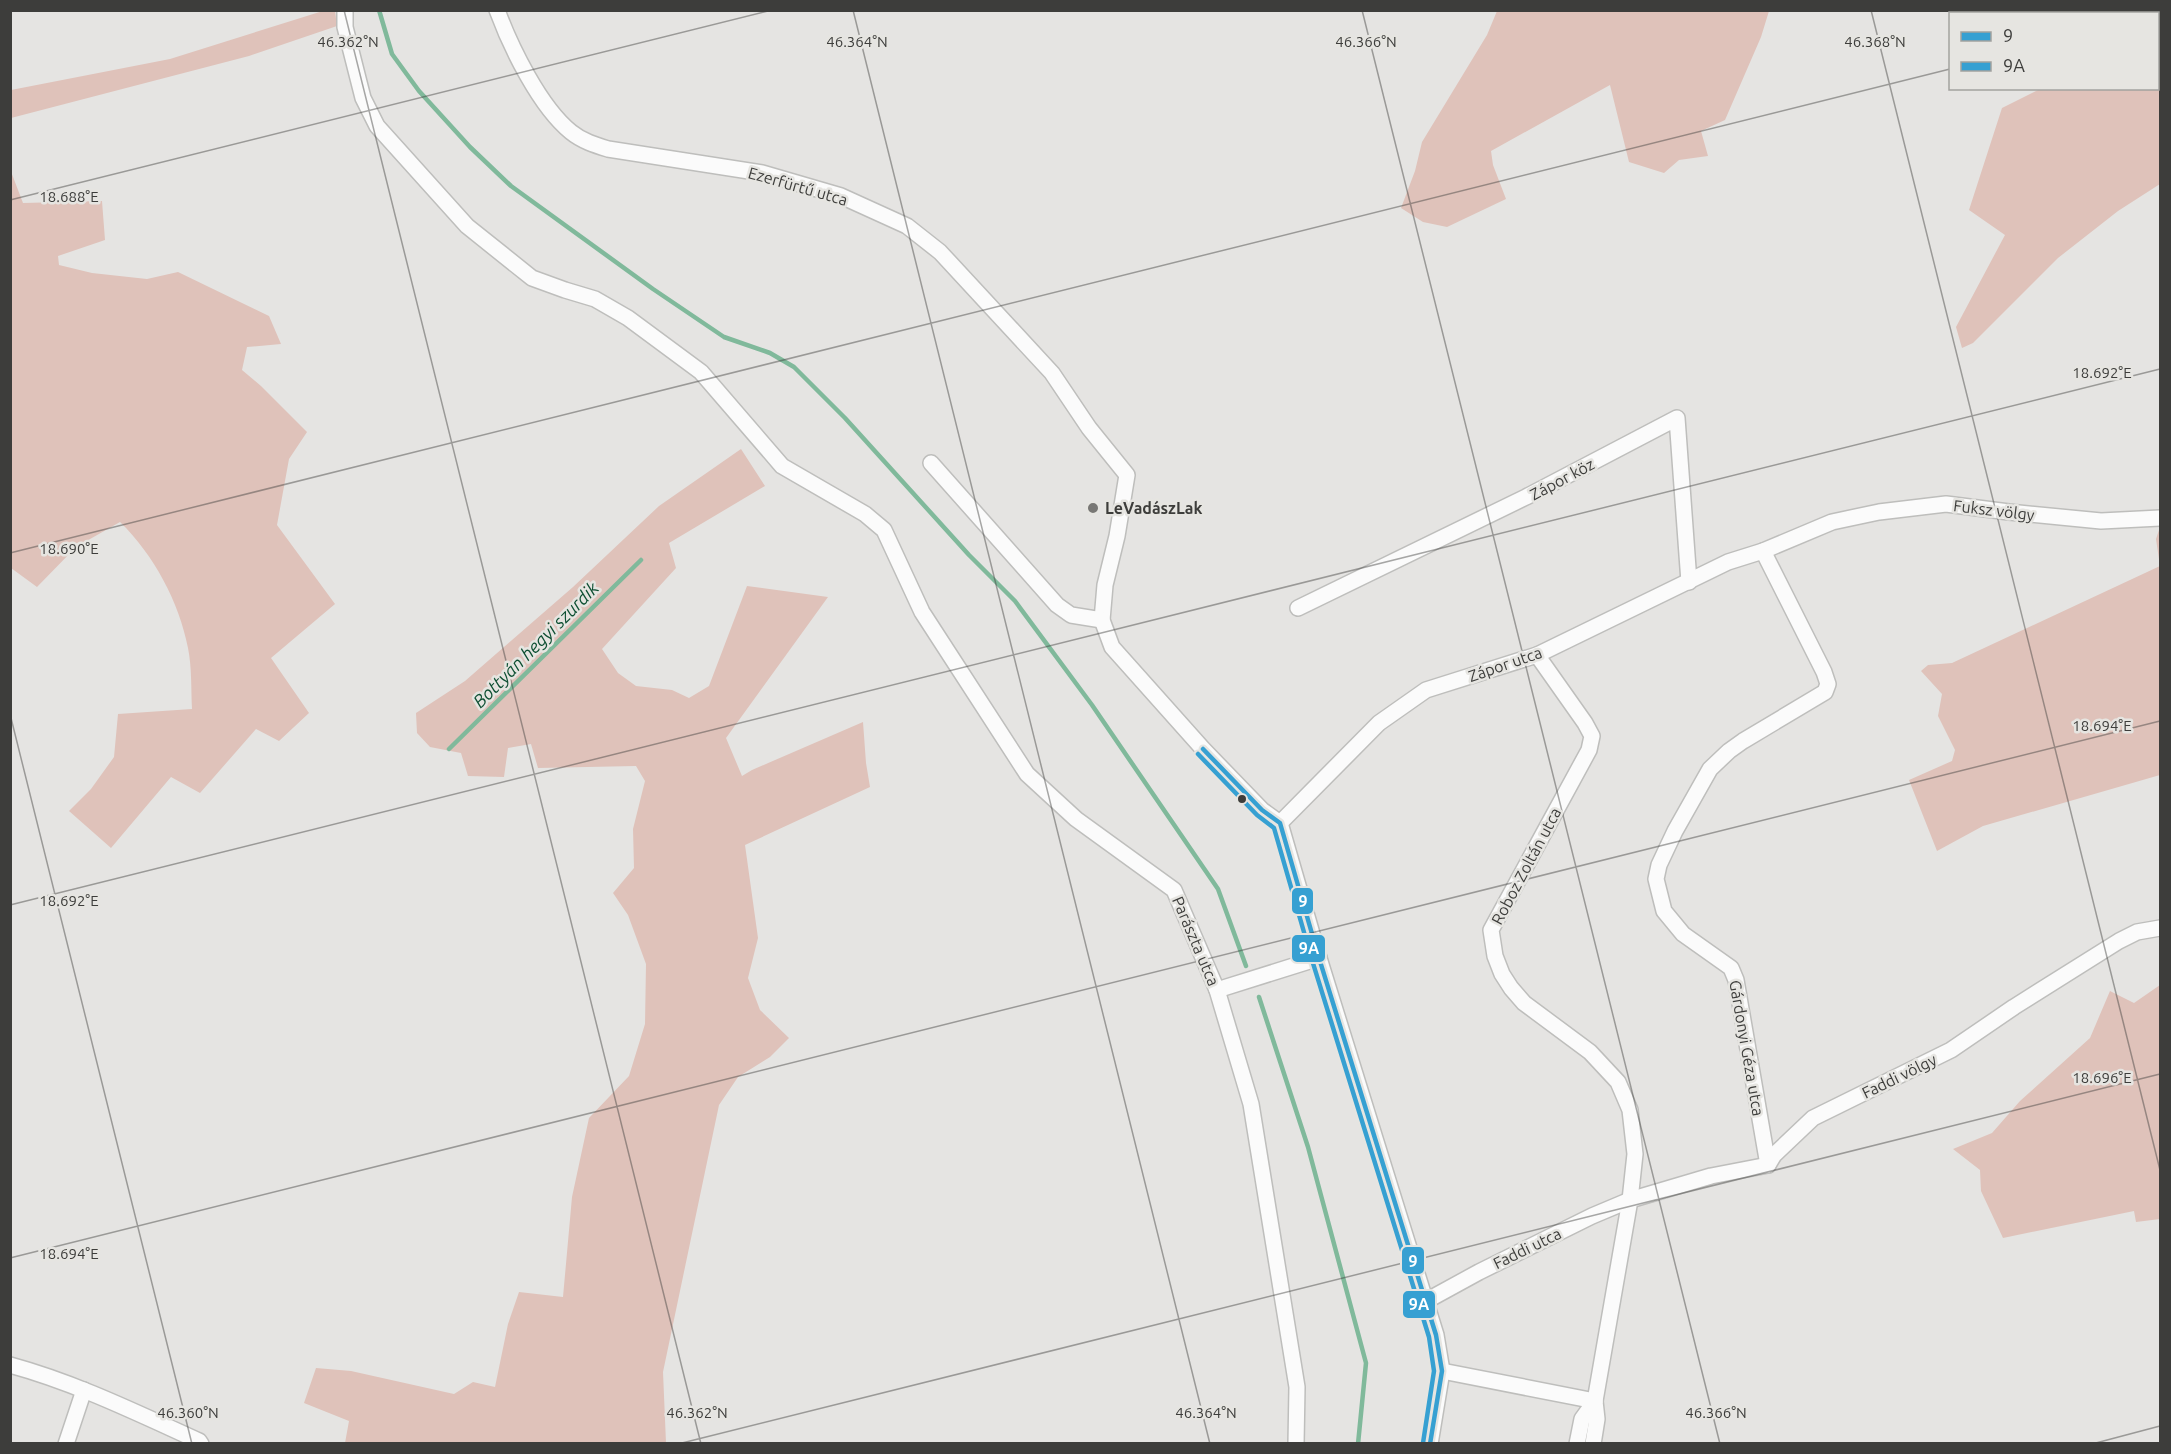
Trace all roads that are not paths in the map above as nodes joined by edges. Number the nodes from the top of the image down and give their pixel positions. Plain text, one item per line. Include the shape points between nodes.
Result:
1 (345, 10) edge
2 (497, 10) edge
3 (932, 463) dead end
4 (2160, 518) edge
5 (1763, 551) junction
6 (1689, 582) junction
7 (1298, 608) dead end
8 (1102, 620) junction
9 (1537, 656) junction
10 (1280, 823) junction
11 (2160, 928) edge
12 (1319, 958) junction
13 (1217, 990) junction
14 (1768, 1165) junction
15 (1630, 1200) junction
16 (1426, 1301) junction
17 (10, 1365) edge
18 (1442, 1371) junction
19 (84, 1390) junction
20 (1595, 1401) junction
21 (66, 1443) edge
22 (201, 1443) edge
23 (1296, 1443) edge
24 (1430, 1443) edge
25 (1577, 1443) edge
26 (1593, 1443) edge

1 - 13 street, Parászta utca via 345,27 363,98 377,126 467,226 532,278 595,299 628,318 701,372 782,466 865,514 884,530 922,612 1027,774 1076,819 1174,890
2 - 8 street, Ezerfürtű utca via 552,114 588,143 762,173 841,196 907,226 940,252 1052,373 1127,475
3 - 8 street via 1057,605 1071,615
4 - 5 street, Fuksz völgy via 2101,520 1946,504 1832,522
5 - 6 street, Zápor utca via 1728,562
5 - 14 street, Gárdonyi Géza utca via 1828,684 1825,692 1743,741 1710,769 1675,831 1656,879 1664,911 1672,922 1731,968 1736,980
6 - 7 street, Zápor köz via 1677,418
6 - 9 street, Zápor utca
8 - 10 street via 1112,647 1138,679 1262,810
9 - 10 street, Zápor utca via 1426,690 1379,723
9 - 15 street, Roboz Zoltán utca via 1592,736 1589,750 1491,930 1495,956 1502,974 1524,1003 1590,1052 1618,1082 1630,1110 1635,1154
10 - 12 street
11 - 14 street, Faddi völgy via 2137,932 2119,941 1951,1050 1813,1119
12 - 13 street
12 - 16 street
13 - 23 street, Parászta utca via 1251,1104 1297,1387
14 - 15 street via 1712,1176
15 - 16 street, Faddi utca via 1489,1266
15 - 20 street, Roboz Zoltán utca
16 - 18 street
17 - 19 street
18 - 20 street
18 - 24 street
19 - 21 street
19 - 22 street
20 - 25 street, Roboz Zoltán utca via 1582,1419
20 - 26 street, Roboz Zoltán utca

